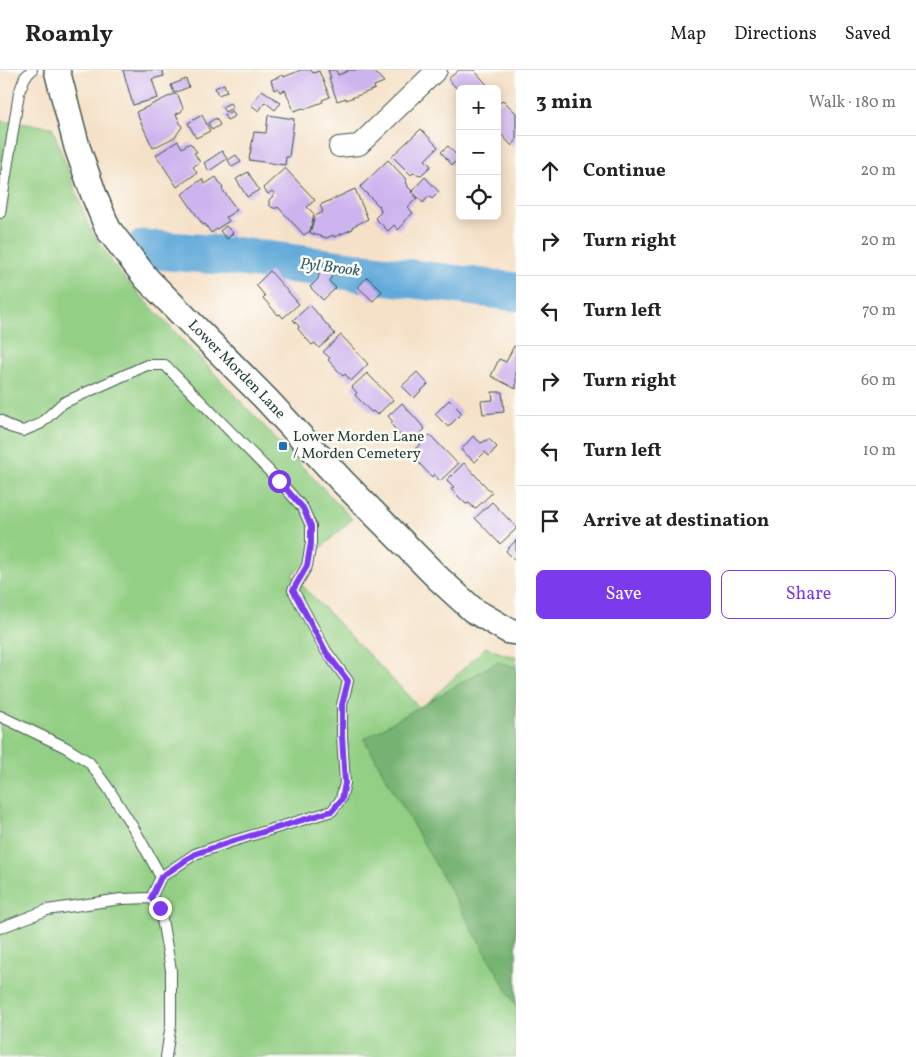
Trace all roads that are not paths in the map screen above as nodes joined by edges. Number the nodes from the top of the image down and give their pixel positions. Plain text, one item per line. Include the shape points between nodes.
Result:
1 (32, 70) edge
2 (57, 70) edge
3 (436, 70) edge
4 (339, 147) dead end
5 (0, 213) edge
6 (0, 420) edge
7 (516, 632) edge
8 (0, 716) edge
9 (161, 877) junction
10 (151, 898) junction
11 (0, 928) edge
12 (166, 1057) edge

1 - 5 lane via 25,77 19,93
2 - 7 street, Lower Morden Lane via 77,147 108,229 147,279 438,578 473,610
3 - 4 street via 359,145
6 - 9 lane via 23,431 40,424 72,399 147,365 165,365 279,481 303,508 311,526 307,566 293,590 326,652 348,681 342,705 345,783 342,799 332,811 195,854
8 - 9 lane via 89,762 136,832
9 - 10 lane
10 - 11 lane via 120,899 47,910
10 - 12 lane via 160,908 171,970 171,1024

